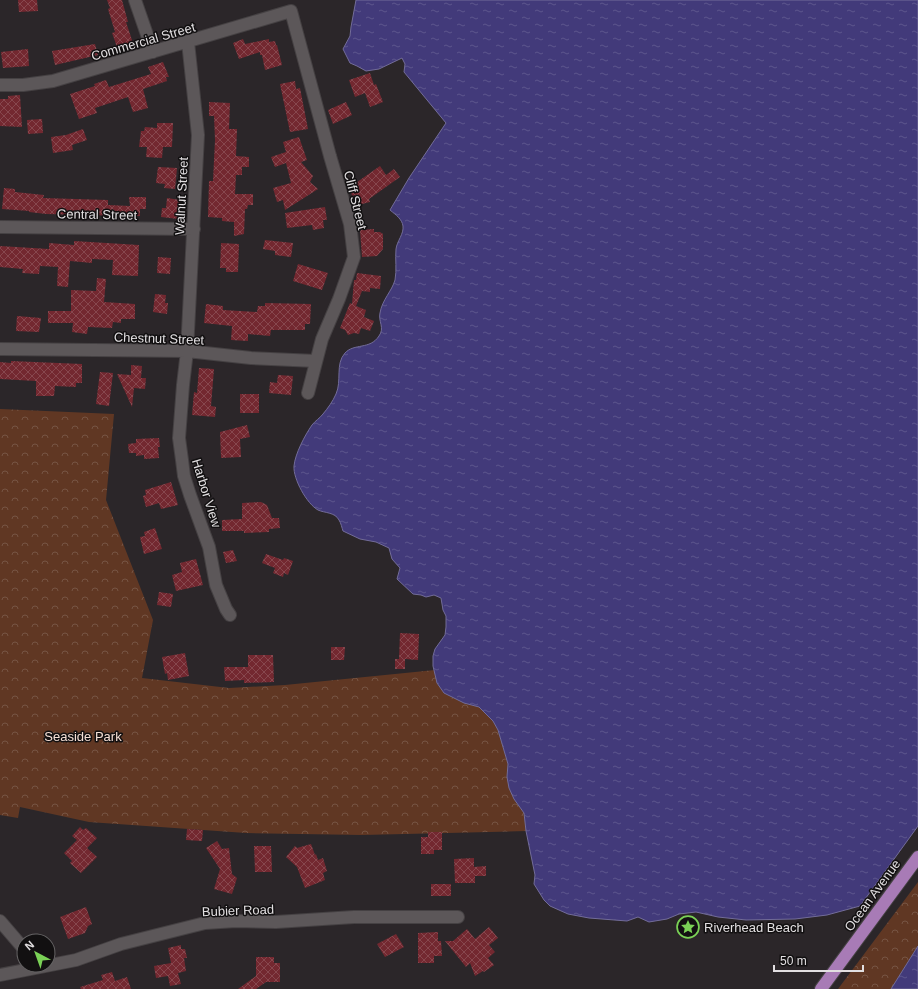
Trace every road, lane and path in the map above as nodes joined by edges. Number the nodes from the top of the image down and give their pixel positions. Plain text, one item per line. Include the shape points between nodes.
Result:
1 (135, 0) edge
2 (291, 12) joint
3 (188, 42) junction
4 (153, 52) junction
5 (0, 85) edge
6 (0, 227) edge
7 (194, 230) junction
8 (0, 348) edge
9 (187, 351) junction
10 (316, 361) junction
11 (308, 393) dead end
12 (230, 615) dead end
13 (918, 856) edge
14 (458, 917) dead end
15 (0, 921) edge
16 (16, 940) edge
17 (56, 963) edge
18 (16, 971) edge
19 (0, 975) edge
20 (821, 989) edge

1 - 4 street
2 - 3 street, Commercial Street
2 - 10 street, Cliff Street via 350,224 354,257
3 - 4 street, Commercial Street
3 - 7 street, Walnut Street via 198,135
4 - 5 street, Commercial Street via 54,81
6 - 7 street, Central Street
7 - 9 street, Walnut Street
8 - 9 street, Chestnut Street
9 - 10 street, Chestnut Street via 251,358
9 - 12 street, Harbor View via 179,438 184,476 209,547 216,585
10 - 11 street, Cliff Street
13 - 20 main road, Ocean Avenue
14 - 17 street, Bubier Road via 354,917 205,923 121,944 76,960
15 - 16 street
18 - 19 street, Bubier Road

